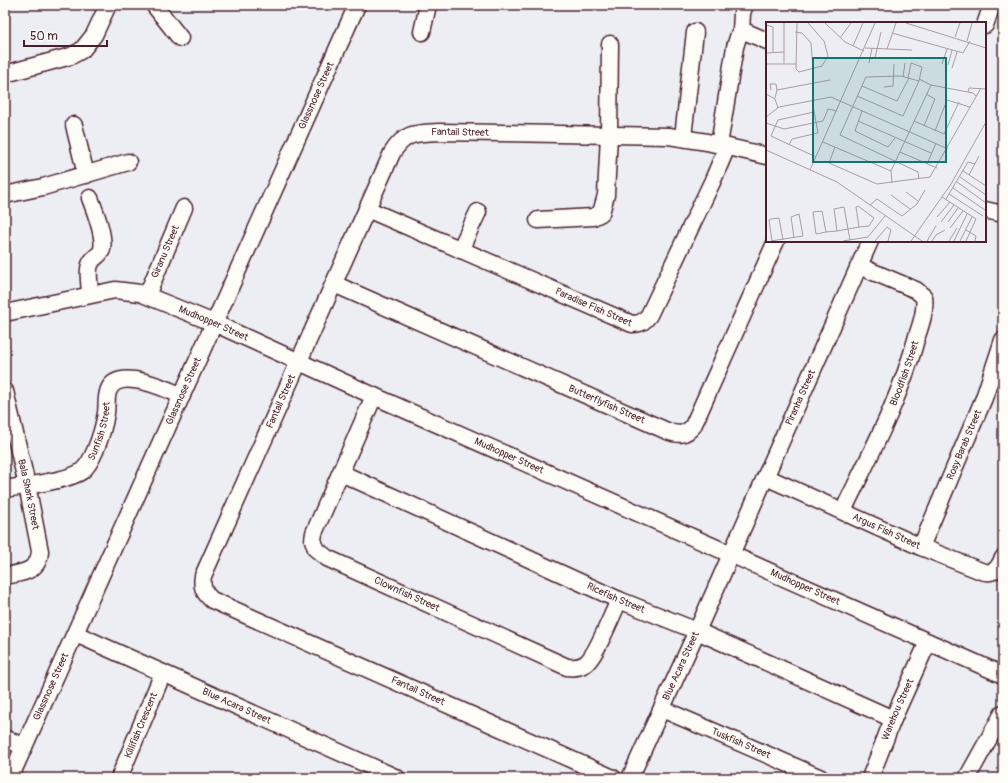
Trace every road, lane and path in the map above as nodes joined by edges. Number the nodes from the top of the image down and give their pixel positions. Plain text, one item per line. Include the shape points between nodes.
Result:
1 (108, 5) edge
2 (154, 5) edge
3 (357, 5) edge
4 (428, 5) edge
5 (745, 5) edge
6 (992, 5) edge
7 (986, 22) edge
8 (741, 31) junction
9 (422, 32) dead end
10 (695, 32) dead end
11 (180, 38) dead end
12 (766, 41) edge
13 (610, 44) dead end
14 (5, 74) edge
15 (74, 125) dead end
16 (609, 135) junction
17 (683, 137) junction
18 (723, 146) junction
19 (766, 156) edge
20 (128, 162) dead end
21 (86, 175) junction
22 (5, 195) edge
23 (90, 198) dead end
24 (184, 208) dead end
25 (367, 209) junction
26 (986, 210) edge
27 (478, 212) dead end
28 (1003, 214) edge
29 (538, 220) dead end
30 (776, 242) edge
31 (870, 242) edge
32 (460, 250) junction
33 (859, 266) junction
34 (334, 284) junction
35 (90, 294) junction
36 (147, 295) junction
37 (5, 313) edge
38 (214, 323) junction
39 (1003, 340) edge
40 (299, 361) junction
41 (182, 396) junction
42 (374, 396) junction
43 (6, 400) edge
44 (341, 473) junction
45 (766, 477) junction
46 (27, 485) junction
47 (5, 490) edge
48 (843, 512) junction
49 (921, 547) junction
50 (731, 554) junction
51 (1003, 558) edge
52 (5, 576) edge
53 (619, 600) junction
54 (697, 631) junction
55 (76, 634) junction
56 (928, 642) junction
57 (163, 673) junction
58 (1003, 675) edge
59 (662, 709) junction
60 (1003, 713) edge
61 (893, 719) junction
62 (5, 738) edge
63 (24, 747) junction
64 (10, 778) edge
65 (119, 778) edge
66 (397, 778) edge
67 (613, 778) edge
68 (630, 778) edge
69 (821, 778) edge
70 (870, 778) edge
71 (967, 778) edge

1 - 14 street via 94,35 82,50 71,56
2 - 11 street
3 - 38 street, Glassnose Street
4 - 9 street
5 - 8 street
6 - 7 street
8 - 12 street
8 - 18 street via 735,47
10 - 17 street
13 - 16 street
15 - 21 street
16 - 17 street, Fantail Street
16 - 25 street, Fantail Street via 439,132 413,135 401,141 392,153
16 - 29 street via 606,195 601,213 594,217
17 - 18 street, Fantail Street
18 - 19 street, Fantail Street
18 - 32 street, Paradise Fish Street via 709,187 652,307 642,322 632,324
20 - 21 street
21 - 22 street
23 - 35 street via 102,244 101,252 90,267
24 - 36 street, Giranu Street
25 - 32 street, Paradise Fish Street
25 - 34 street, Fantail Street
26 - 28 street
27 - 32 street
30 - 34 street, Butterflyfish Street via 693,426 683,434 667,431
31 - 33 street, Piranha Street
33 - 45 street, Piranha Street
33 - 48 street, Bloodfish Street via 916,290 924,297 924,306 907,372
34 - 40 street, Fantail Street
35 - 36 street, Mudhopper Street via 124,290
35 - 37 street, Mudhopper Street
36 - 38 street, Mudhopper Street
38 - 40 street, Mudhopper Street
38 - 41 street, Glassnose Street
39 - 49 street, Rosy Barab Street via 984,398
40 - 42 street, Mudhopper Street
40 - 67 street, Fantail Street via 205,572 203,589 207,595 212,600
41 - 46 street, Sunfish Street via 142,381 116,381 108,392 103,428 86,468 66,478
41 - 55 street, Glassnose Street
42 - 44 street, Clownfish Street
42 - 50 street, Mudhopper Street
43 - 46 street, Bala Shark Street
44 - 53 street, Ricefish Street
44 - 53 street, Clownfish Street via 314,533 314,544 327,558 365,576 572,668 585,664 593,656
45 - 48 street, Argus Fish Street
45 - 50 street, Piranha Street
46 - 47 street, Sunfish Street
46 - 52 street, Bala Shark Street via 40,556 37,564 30,570
48 - 49 street, Argus Fish Street
49 - 51 street, Argus Fish Street via 987,573 997,570
50 - 54 street, Blue Acara Street
50 - 56 street, Mudhopper Street
53 - 54 street, Ricefish Street
54 - 59 street, Blue Acara Street
54 - 61 street, Ricefish Street
55 - 57 street, Blue Acara Street
55 - 63 street, Glassnose Street
56 - 58 street, Mudhopper Street
56 - 61 street, Warehou Street
57 - 65 street, Killifish Crescent
57 - 66 street, Blue Acara Street
59 - 68 street, Blue Acara Street
59 - 69 street, Tuskfish Street
60 - 71 street
61 - 70 street, Warehou Street
62 - 63 street
63 - 64 street, Glassnose Street

